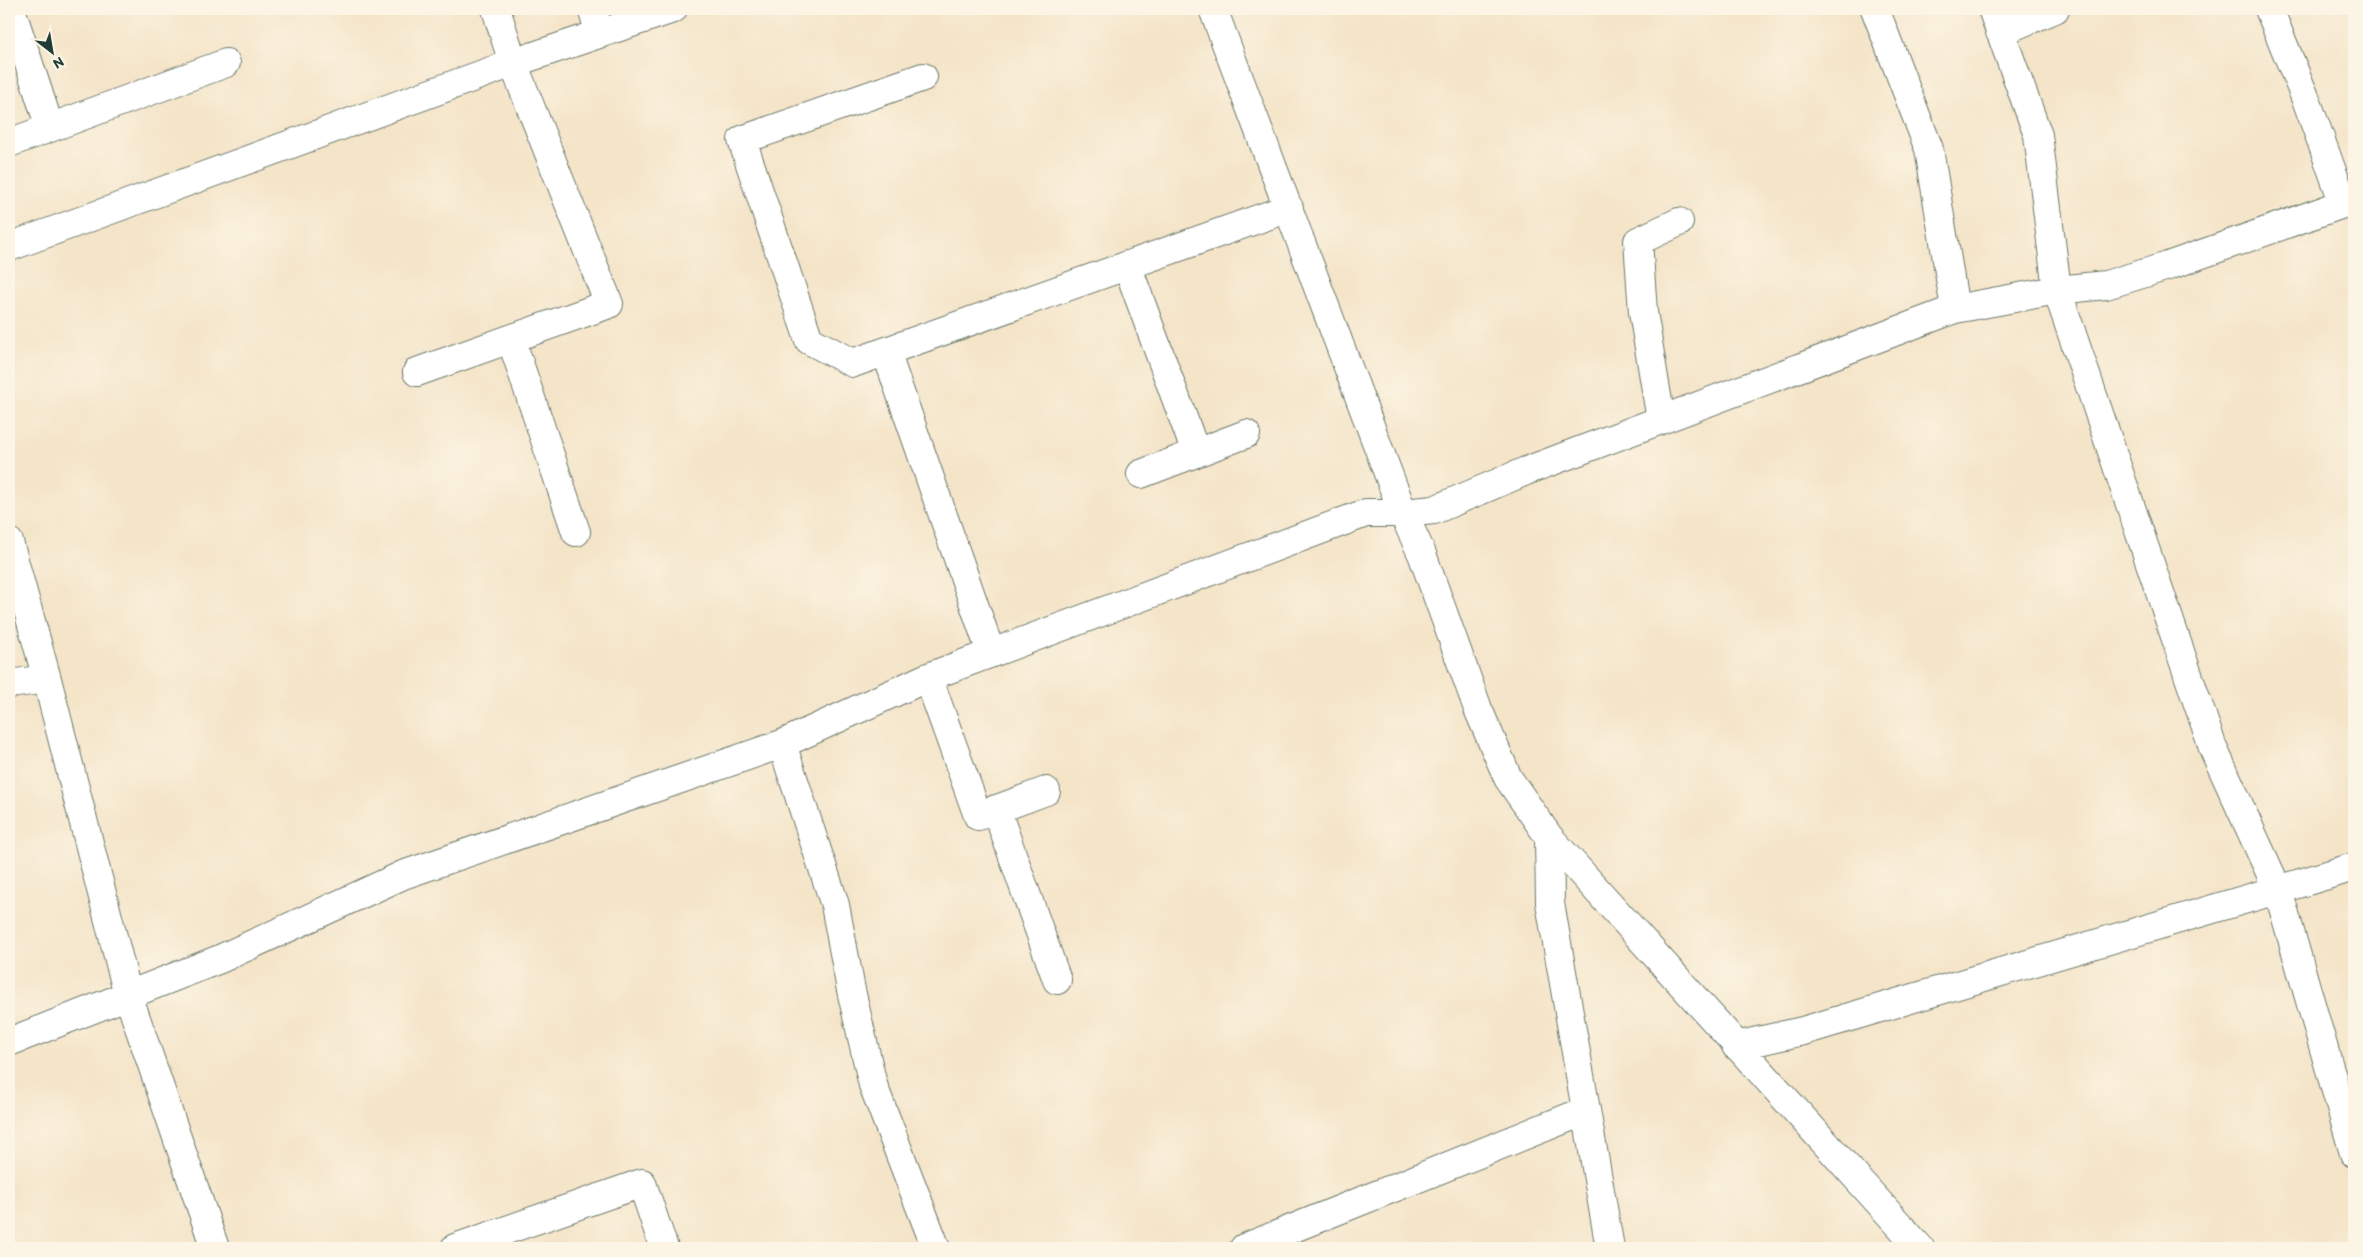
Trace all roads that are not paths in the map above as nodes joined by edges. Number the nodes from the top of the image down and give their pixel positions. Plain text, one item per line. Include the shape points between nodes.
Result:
1 (496, 9) edge
2 (674, 9) edge
3 (1213, 9) edge
4 (1875, 9) edge
5 (2055, 9) edge
6 (2269, 9) edge
7 (18, 11) edge
8 (1996, 20) edge
9 (596, 21) edge
10 (226, 63) dead end
11 (513, 63) junction
12 (922, 77) dead end
13 (50, 128) junction
14 (9, 143) edge
15 (2349, 202) edge
16 (1289, 208) junction
17 (1679, 222) dead end
18 (9, 247) edge
19 (1127, 265) junction
20 (2057, 290) junction
21 (1955, 309) junction
22 (511, 339) junction
23 (886, 352) junction
24 (418, 372) dead end
25 (1661, 420) junction
26 (1246, 434) dead end
27 (1196, 453) junction
28 (1141, 474) dead end
29 (1403, 513) junction
30 (576, 532) dead end
31 (9, 542) edge
32 (991, 653) junction
33 (928, 678) junction
34 (47, 679) junction
35 (9, 684) edge
36 (782, 744) junction
37 (1046, 791) dead end
38 (996, 809) junction
39 (1549, 837) junction
40 (2354, 866) edge
41 (2278, 890) junction
42 (1057, 980) dead end
43 (128, 995) junction
44 (9, 1042) edge
45 (1736, 1046) junction
46 (1585, 1111) junction
47 (2354, 1153) edge
48 (215, 1248) edge
49 (455, 1248) edge
50 (664, 1248) edge
51 (936, 1248) edge
52 (1244, 1248) edge
53 (1610, 1248) edge
54 (1920, 1248) edge

1 - 11 street
2 - 9 street
3 - 16 street
4 - 21 street via 1929,149
5 - 8 street
6 - 15 street
7 - 13 street
8 - 20 street via 2038,135
9 - 11 street
10 - 13 street
11 - 18 street
11 - 22 street via 609,304
12 - 23 street via 742,140 809,340 853,363
13 - 14 street
15 - 20 street via 2106,285
16 - 19 street
16 - 29 street
17 - 25 street via 1638,241 1643,312
19 - 23 street
19 - 27 street
20 - 21 street
20 - 41 street via 2213,748
21 - 25 street
22 - 24 street
22 - 30 street
23 - 32 street
25 - 29 street via 1434,510
26 - 27 street
27 - 28 street
29 - 32 street via 1366,513
29 - 39 street via 1422,554 1478,709 1508,778
31 - 34 street
32 - 33 street
33 - 36 street
33 - 38 street via 978,816
34 - 35 street
34 - 43 street
36 - 43 street via 403,875 220,959
36 - 51 street via 836,905 873,1085
37 - 38 street
38 - 42 street
39 - 45 street
39 - 46 street via 1550,903
40 - 41 street
41 - 45 street via 1803,1030
41 - 47 street
43 - 44 street
43 - 48 street
45 - 54 street
46 - 52 street
46 - 53 street
49 - 50 street via 642,1183

